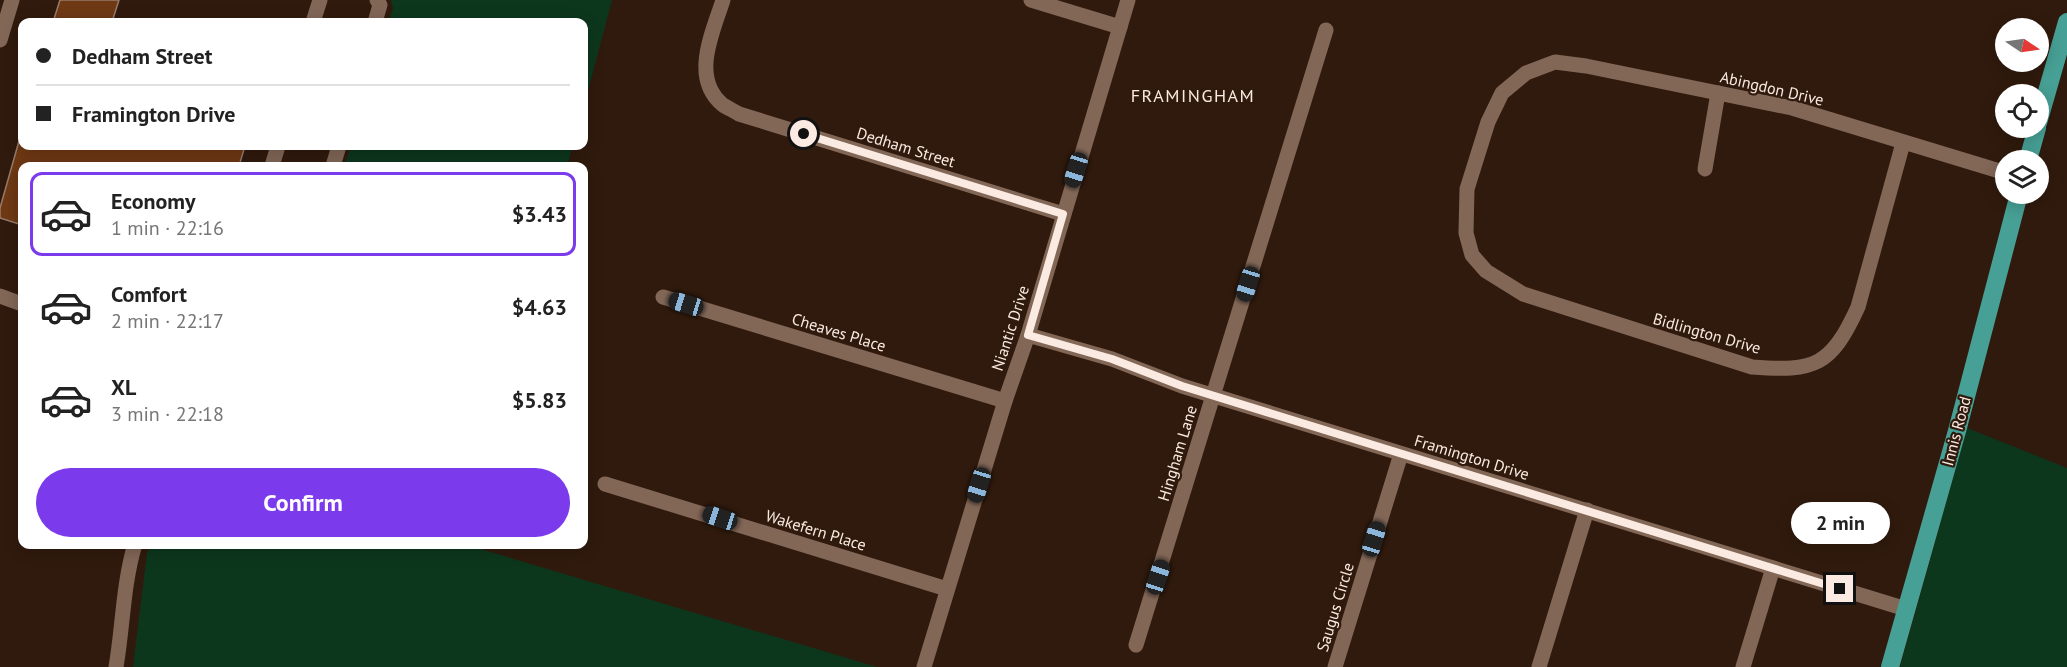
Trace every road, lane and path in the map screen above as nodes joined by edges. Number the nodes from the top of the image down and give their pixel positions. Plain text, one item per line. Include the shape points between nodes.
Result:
1 (12, 0) edge
2 (320, 0) edge
3 (377, 0) edge
4 (723, 0) edge
5 (1031, 0) edge
6 (1128, 0) edge
7 (314, 18) edge
8 (376, 18) edge
9 (2067, 22) edge
10 (1120, 27) junction
11 (1326, 30) dead end
12 (0, 40) edge
13 (2049, 85) edge
14 (1718, 93) junction
15 (1903, 143) junction
16 (1705, 169) dead end
17 (1995, 170) edge
18 (2016, 204) edge
19 (1063, 214) junction
20 (1473, 255) joint
21 (0, 296) edge
22 (663, 297) dead end
23 (18, 303) edge
24 (1028, 335) junction
25 (1214, 395) junction
26 (1005, 401) junction
27 (1401, 454) junction
28 (606, 484) dead end
29 (1587, 510) junction
30 (133, 549) edge
31 (1773, 568) junction
32 (947, 589) junction
33 (1906, 609) junction
34 (1136, 645) dead end
35 (116, 667) edge
36 (924, 667) edge
37 (1335, 667) edge
38 (1539, 667) edge
39 (1743, 667) edge
40 (1890, 667) edge

1 - 12 street
2 - 7 street
3 - 8 street via 380,5
4 - 19 street, Dedham Street via 704,61 709,88 722,104 739,114
5 - 10 street
6 - 10 street, Niantic Drive
9 - 13 main road
10 - 19 street, Niantic Drive
11 - 25 street, Hingham Lane
14 - 15 street, Abingdon Drive via 1792,108
14 - 16 street
14 - 20 street, Abingdon Drive via 1586,66 1555,63 1526,73 1502,93 1488,122 1467,189 1466,232
15 - 17 street, Abingdon Drive
15 - 20 street, Bidlington Drive via 1858,307 1848,329 1824,359 1796,368 1752,367 1523,294 1486,271
18 - 33 main road, Innis Road
19 - 24 street, Niantic Drive
21 - 23 street
22 - 26 street, Cheaves Place
24 - 25 street, Framington Drive
24 - 26 street, Niantic Drive
25 - 27 street, Framington Drive
25 - 34 street, Hingham Lane
26 - 32 street, Niantic Drive
27 - 29 street, Framington Drive
27 - 37 street, Saugus Circle
28 - 32 street, Wakefern Place
29 - 31 street, Framington Drive
29 - 38 street
30 - 35 street
31 - 33 street, Framington Drive
31 - 39 street
32 - 36 street, Niantic Drive
33 - 40 main road, Innis Road

